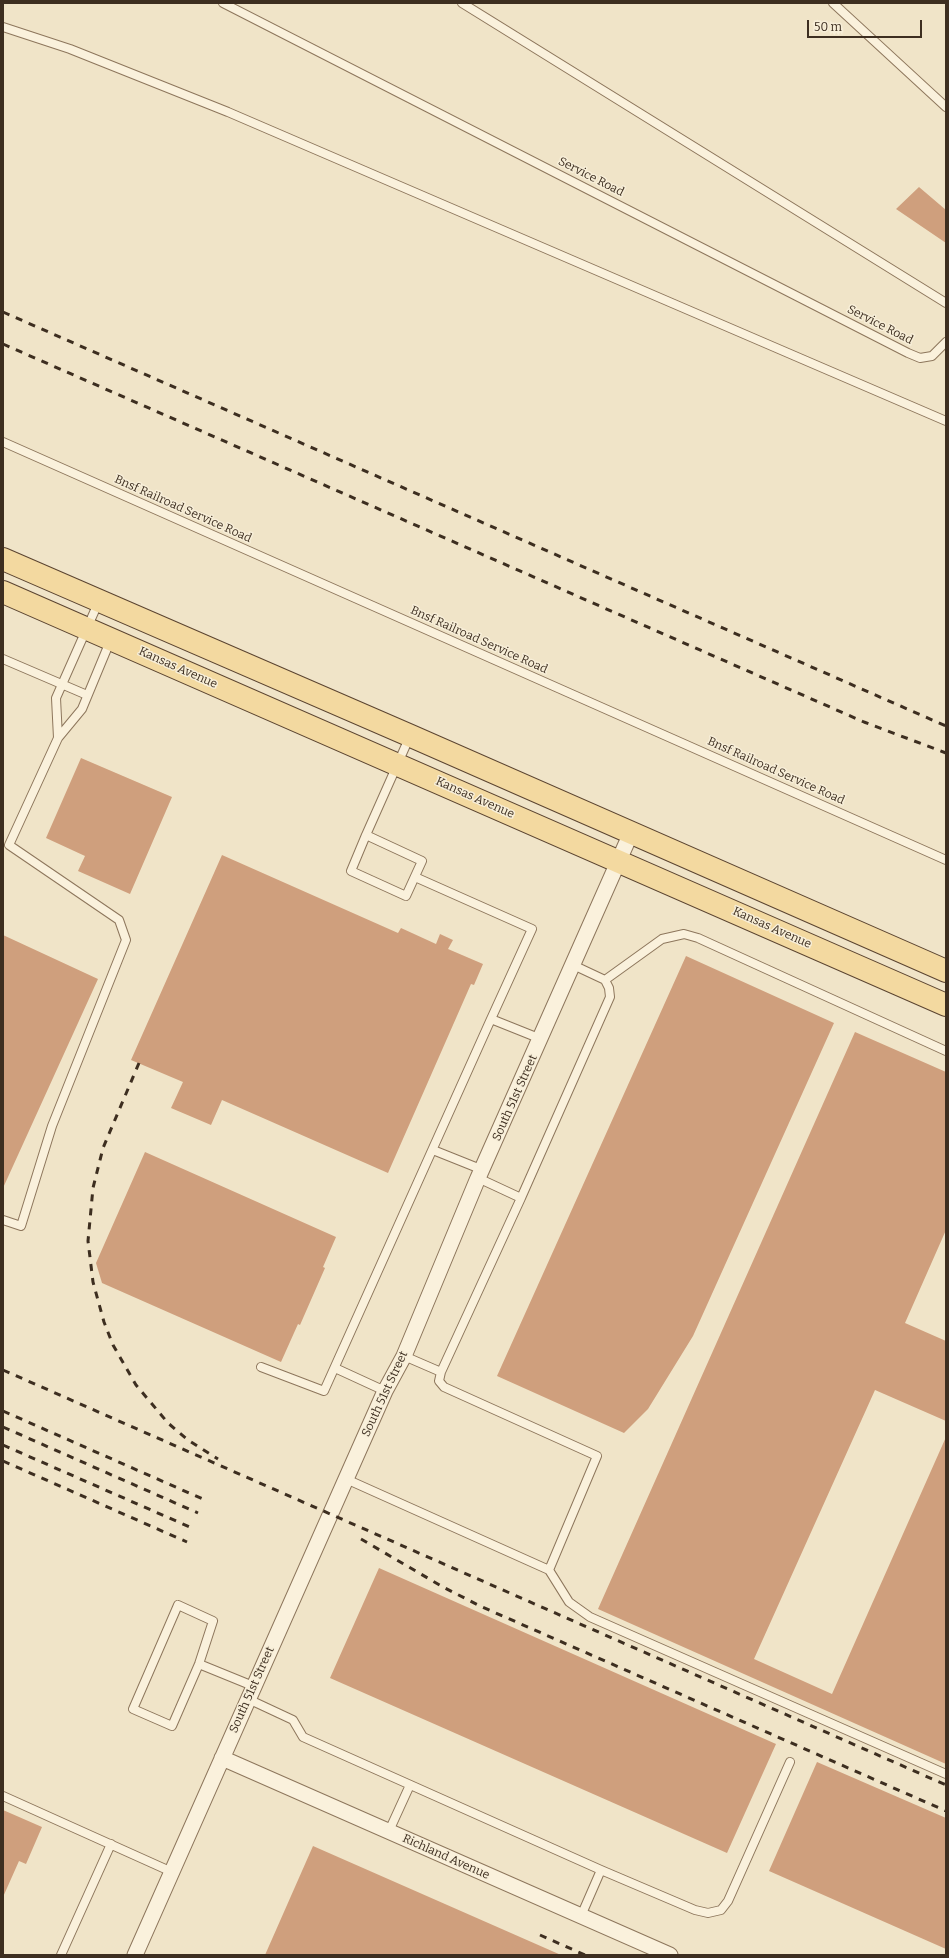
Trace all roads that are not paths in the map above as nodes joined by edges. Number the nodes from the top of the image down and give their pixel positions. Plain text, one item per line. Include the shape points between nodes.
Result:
1 (222, 3) edge
2 (462, 3) edge
3 (833, 3) edge
4 (3, 27) edge
5 (946, 107) edge
6 (946, 303) edge
7 (946, 342) edge
8 (946, 421) edge
9 (3, 442) edge
10 (3, 559) edge
11 (3, 592) edge
12 (99, 601) junction
13 (86, 629) junction
14 (111, 639) junction
15 (3, 659) edge
16 (62, 685) junction
17 (87, 695) junction
18 (411, 736) junction
19 (58, 738) junction
20 (398, 764) junction
21 (631, 833) junction
22 (366, 835) junction
23 (6, 844) edge
24 (946, 860) edge
25 (619, 861) junction
26 (415, 877) junction
27 (573, 965) junction
28 (946, 971) edge
29 (605, 980) junction
30 (946, 1005) edge
31 (491, 1019) junction
32 (541, 1039) junction
33 (946, 1051) edge
34 (432, 1150) junction
35 (481, 1174) junction
36 (521, 1198) junction
37 (3, 1220) edge
38 (404, 1356) junction
39 (261, 1367) dead end
40 (335, 1368) junction
41 (441, 1372) junction
42 (385, 1391) junction
43 (346, 1479) junction
44 (549, 1570) junction
45 (199, 1664) junction
46 (251, 1693) junction
47 (222, 1758) junction
48 (790, 1762) dead end
49 (946, 1774) edge
50 (410, 1785) junction
51 (3, 1796) edge
52 (389, 1831) junction
53 (111, 1844) junction
54 (601, 1870) junction
55 (172, 1872) junction
56 (581, 1916) junction
57 (60, 1955) edge
58 (135, 1955) edge
59 (670, 1955) edge

1 - 7 lane, Service Road via 908,353 920,358 932,356
2 - 6 lane
3 - 5 lane
4 - 8 lane via 70,49 228,112
9 - 24 lane, Bnsf Railroad Service Road
10 - 12 main road
11 - 13 main road, Kansas Avenue
12 - 13 lane
12 - 18 main road
13 - 14 main road, Kansas Avenue
13 - 16 lane
14 - 17 lane
14 - 20 main road, Kansas Avenue
15 - 16 lane
16 - 17 lane
16 - 19 lane via 56,698
17 - 19 lane via 82,709
18 - 20 lane
18 - 21 main road
19 - 23 lane
20 - 22 lane
20 - 25 main road, Kansas Avenue
21 - 25 street, South 51st Street
21 - 28 main road
22 - 26 lane via 422,861
22 - 26 lane via 351,871 406,896
23 - 37 lane via 119,920 126,940 52,1126 21,1226
25 - 27 street, South 51st Street
25 - 30 main road, Kansas Avenue
26 - 31 lane via 532,928
27 - 29 lane
27 - 32 street, South 51st Street
29 - 33 lane via 662,939 684,934 698,938
29 - 36 lane via 610,997
31 - 32 lane
31 - 34 lane
32 - 35 street, South 51st Street
34 - 35 lane
34 - 40 lane
35 - 36 lane
35 - 38 street, South 51st Street
36 - 41 lane
38 - 41 lane
38 - 42 street, South 51st Street
39 - 40 lane via 324,1391
40 - 42 lane
41 - 44 lane via 439,1382 444,1387 597,1456
42 - 43 street, South 51st Street
43 - 44 lane
43 - 46 street, South 51st Street
44 - 49 lane via 569,1602 590,1617
45 - 45 lane via 213,1621 178,1605 133,1709 172,1726
45 - 46 lane
46 - 47 street, South 51st Street
46 - 50 lane via 293,1720 303,1738
47 - 52 street, Richland Avenue
47 - 55 street, South 51st Street
48 - 54 lane via 728,1901 721,1910 708,1913 695,1910
50 - 52 lane
50 - 54 lane
51 - 53 lane
52 - 56 street, Richland Avenue
53 - 55 lane
53 - 57 lane
54 - 56 lane
55 - 58 street, South 51st Street
56 - 59 street, Richland Avenue

